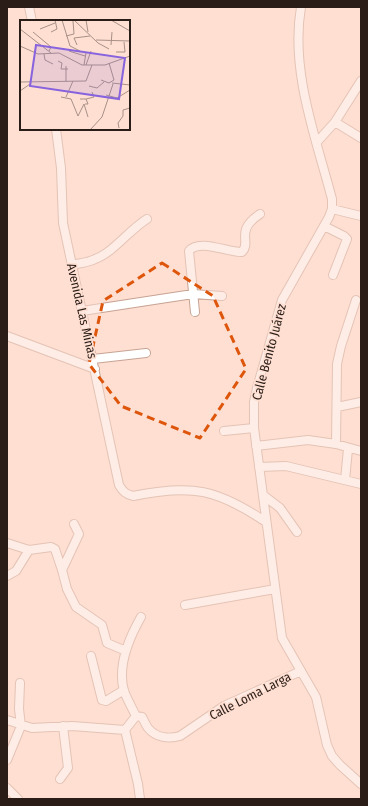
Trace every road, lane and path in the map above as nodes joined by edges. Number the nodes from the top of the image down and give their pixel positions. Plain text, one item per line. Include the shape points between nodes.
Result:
1 (29, 7) edge
2 (301, 7) edge
3 (32, 20) edge
4 (361, 81) edge
5 (335, 122) junction
6 (56, 130) edge
7 (361, 138) edge
8 (317, 142) junction
9 (332, 209) junction
10 (260, 214) dead end
11 (361, 216) edge
12 (147, 219) dead end
13 (324, 226) junction
14 (71, 265) junction
15 (333, 275) dead end
16 (193, 294) junction
17 (222, 296) dead end
18 (356, 300) dead end
19 (82, 311) junction
20 (195, 312) dead end
21 (7, 336) edge
22 (146, 353) dead end
23 (93, 359) junction
24 (95, 369) junction
25 (361, 402) edge
26 (337, 407) junction
27 (254, 428) junction
28 (224, 431) dead end
29 (336, 444) junction
30 (256, 446) junction
31 (348, 449) junction
32 (361, 452) edge
33 (259, 467) junction
34 (344, 480) junction
35 (361, 484) edge
36 (262, 495) junction
37 (266, 522) junction
38 (74, 524) dead end
39 (297, 532) dead end
40 (7, 542) edge
41 (29, 550) junction
42 (62, 570) junction
43 (7, 576) edge
44 (275, 588) junction
45 (185, 605) dead end
46 (141, 617) dead end
47 (126, 651) junction
48 (91, 656) dead end
49 (301, 671) junction
50 (20, 683) dead end
51 (124, 690) junction
52 (136, 716) junction
53 (7, 720) edge
54 (21, 726) junction
55 (63, 726) junction
56 (125, 730) junction
57 (7, 760) edge
58 (60, 779) dead end
59 (361, 784) edge
60 (7, 788) edge
61 (18, 799) edge
62 (140, 799) edge

1 - 3 street
2 - 8 street via 298,42 302,85
4 - 5 street
5 - 7 street
5 - 8 street
6 - 14 street, Avenida Las Minas via 61,168 63,223
8 - 9 street via 332,199
9 - 11 street
9 - 13 street, Calle Benito Juárez
10 - 16 street via 247,224 244,231 245,247 242,252 202,246 191,248 189,254
12 - 14 street via 133,228 103,256
13 - 15 street via 347,239
13 - 27 street, Calle Benito Juárez via 282,300 257,388
14 - 19 street, Avenida Las Minas
16 - 17 street
16 - 19 street
16 - 20 street
18 - 26 street via 337,364
19 - 23 street, Avenida Las Minas
21 - 24 street
22 - 23 street
23 - 24 street, Avenida Las Minas
24 - 37 street, Avenida Las Minas via 122,491 133,496 179,489 210,492 241,506
25 - 26 street
26 - 29 street
27 - 28 street
27 - 30 street, Calle Benito Juárez
29 - 30 street via 308,440
29 - 31 street
30 - 33 street, Calle Benito Juárez
31 - 32 street
31 - 34 street
33 - 34 street via 286,466
33 - 36 street, Calle Benito Juárez
34 - 35 street
36 - 37 street, Calle Benito Juárez
36 - 39 street via 280,508
37 - 44 street, Calle Benito Juárez
38 - 42 street via 79,534
40 - 41 street
41 - 42 street via 49,546 53,548
41 - 43 street via 16,571
42 - 47 street via 68,595 76,607 102,625 107,643
44 - 45 street
44 - 49 street, Calle Benito Juárez via 282,638
46 - 47 street
47 - 51 street via 123,664
48 - 51 street via 102,700 106,701
49 - 52 street, Calle Loma Larga via 224,706 180,736 167,738 154,734 142,717
49 - 59 street, Calle Benito Juárez via 319,705 332,756
50 - 54 street
51 - 52 street
52 - 56 street
53 - 54 street
54 - 55 street
54 - 57 street
55 - 56 street
55 - 58 street via 68,768
56 - 62 street
60 - 61 street

